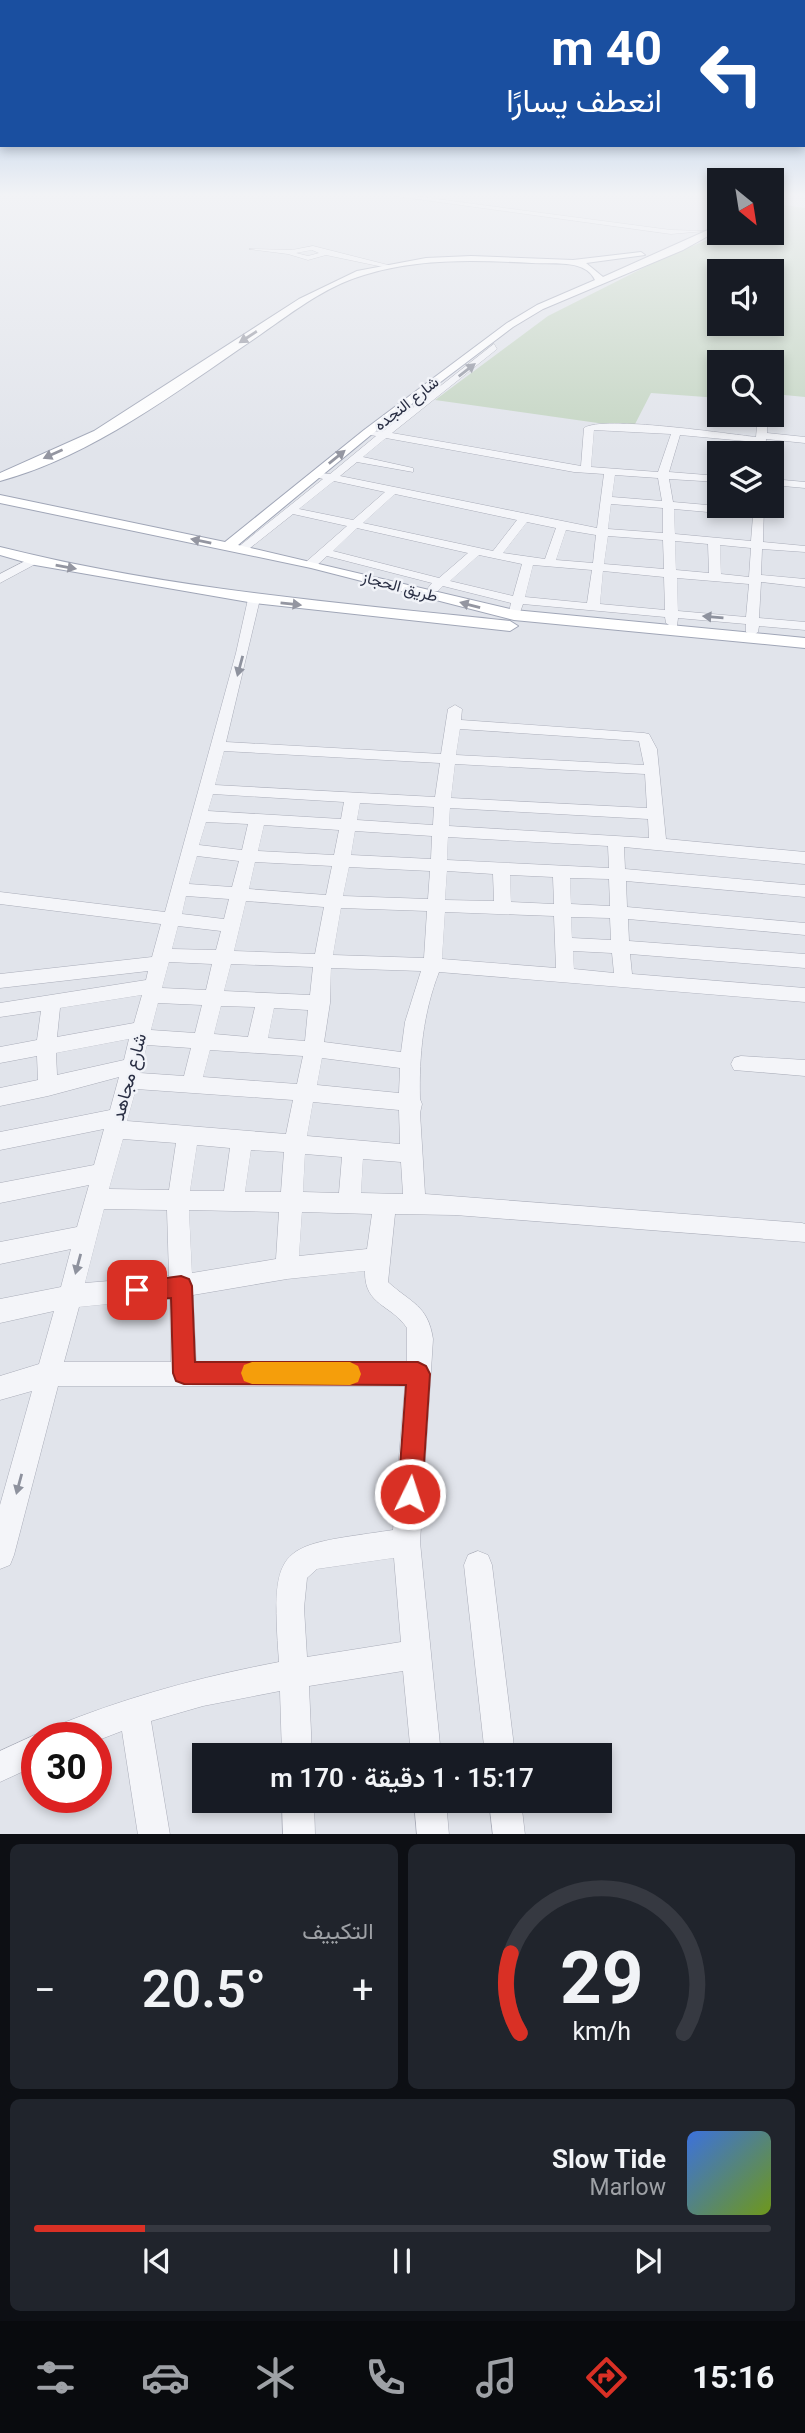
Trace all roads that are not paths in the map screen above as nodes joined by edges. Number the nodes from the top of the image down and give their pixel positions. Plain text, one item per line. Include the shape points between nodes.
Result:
1 (344, 282) edge
2 (599, 282) edge
3 (481, 344) junction
4 (762, 427) edge
5 (368, 432) junction
6 (676, 432) junction
7 (383, 435) junction
8 (761, 438) junction
9 (805, 440) edge
10 (354, 458) junction
11 (409, 470) dead end
12 (586, 470) junction
13 (610, 470) junction
14 (316, 474) junction
15 (663, 474) junction
16 (0, 477) edge
17 (331, 477) junction
18 (707, 478) edge
19 (784, 483) edge
20 (805, 485) edge
21 (393, 490) junction
22 (0, 499) edge
23 (606, 500) junction
24 (668, 505) junction
25 (707, 507) edge
26 (290, 510) junction
27 (758, 518) edge
28 (523, 519) junction
29 (355, 524) junction
30 (562, 526) junction
31 (602, 533) junction
32 (669, 537) junction
33 (714, 541) junction
34 (757, 545) junction
35 (234, 548) junction
36 (805, 550) edge
37 (0, 551) edge
38 (324, 552) junction
39 (476, 552) junction
40 (495, 556) junction
41 (35, 561) junction
42 (528, 562) junction
43 (311, 564) junction
44 (549, 564) junction
45 (598, 568) junction
46 (3, 574) edge
47 (671, 574) junction
48 (369, 577) junction
49 (715, 578) junction
50 (756, 580) junction
51 (440, 582) junction
52 (805, 583) edge
53 (426, 593) junction
54 (254, 600) junction
55 (593, 607) junction
56 (331, 608) junction
57 (516, 608) junction
58 (672, 614) junction
59 (428, 618) junction
60 (754, 620) junction
61 (805, 626) edge
62 (671, 630) junction
63 (751, 638) junction
64 (805, 643) edge
65 (805, 653) edge
66 (218, 746) junction
67 (449, 758) junction
68 (651, 770) junction
69 (206, 789) junction
70 (353, 798) junction
71 (442, 803) junction
72 (537, 809) junction
73 (654, 814) junction
74 (199, 816) junction
75 (257, 822) junction
76 (346, 827) junction
77 (441, 832) junction
78 (539, 837) junction
79 (616, 842) junction
80 (658, 844) junction
81 (190, 850) junction
82 (247, 856) junction
83 (805, 858) edge
84 (341, 861) junction
85 (439, 864) junction
86 (501, 869) junction
87 (561, 871) junction
88 (616, 874) junction
89 (180, 889) junction
90 (805, 891) edge
91 (239, 893) junction
92 (0, 898) edge
93 (334, 902) junction
94 (435, 906) junction
95 (503, 907) junction
96 (565, 911) junction
97 (617, 912) junction
98 (171, 920) junction
99 (232, 926) junction
100 (805, 929) edge
101 (566, 944) junction
102 (620, 947) junction
103 (225, 958) junction
104 (160, 959) junction
105 (323, 960) junction
106 (805, 961) edge
107 (433, 965) junction
108 (565, 975) junction
109 (624, 980) junction
110 (0, 981) edge
111 (152, 990) junction
112 (805, 995) edge
113 (215, 999) junction
114 (266, 1002) junction
115 (51, 1003) junction
116 (321, 1003) junction
117 (0, 1010) edge
118 (141, 1033) junction
119 (202, 1041) junction
120 (256, 1046) junction
121 (46, 1048) junction
122 (314, 1049) junction
123 (0, 1055) edge
124 (409, 1061) junction
125 (741, 1064) dead end
126 (805, 1068) edge
127 (130, 1073) junction
128 (191, 1086) junction
129 (48, 1088) junction
130 (307, 1092) junction
131 (0, 1097) edge
132 (412, 1104) junction
133 (116, 1123) junction
134 (188, 1135) junction
135 (242, 1139) junction
136 (0, 1141) edge
137 (295, 1142) junction
138 (353, 1148) junction
139 (412, 1154) junction
140 (103, 1173) junction
141 (0, 1193) edge
142 (96, 1199) junction
143 (178, 1201) junction
144 (233, 1202) junction
145 (291, 1202) junction
146 (349, 1203) junction
147 (385, 1203) junction
148 (414, 1203) junction
149 (802, 1233) dead end
150 (86, 1236) junction
151 (0, 1253) edge
152 (378, 1259) junction
153 (287, 1269) junction
154 (181, 1286) junction
155 (70, 1296) junction
156 (0, 1311) edge
157 (184, 1373) junction
158 (49, 1374) junction
159 (418, 1374) junction
160 (0, 1388) edge
161 (407, 1542) junction
162 (0, 1555) edge
163 (478, 1565) dead end
164 (417, 1654) junction
165 (294, 1674) junction
166 (134, 1711) junction
167 (105, 1722) edge
168 (297, 1743) edge
169 (425, 1743) edge
170 (499, 1743) edge
171 (21, 1757) edge
172 (0, 1768) edge
173 (298, 1813) edge
174 (431, 1813) edge
175 (506, 1813) edge
176 (154, 1834) edge
177 (299, 1834) edge
178 (433, 1834) edge
179 (509, 1834) edge

1 -> 16 main road via 82,441
2 - 3 main road, شارع النجده via 540,307
3 - 5 main road, شارع النجده
7 -> 3 street via 494,347
4 - 8 street
5 - 7 street
14 -> 5 main road, شارع النجده
6 - 8 street
6 - 12 street via 590,427
6 - 15 street
7 - 10 street
7 - 12 street
8 - 9 street
10 - 11 street
10 - 17 street
12 - 13 street
13 - 15 street
13 - 23 street
14 - 17 street
14 - 35 main road, شارع النجده
15 - 18 street
15 - 24 street
17 - 21 street
17 - 26 street
19 - 20 street
21 - 28 street
21 - 29 street
35 -> 22 main road, طريق الحجاز
23 - 24 street
23 - 31 street
24 - 25 street
24 - 32 street
26 - 29 street
26 - 35 street
27 - 34 street
28 - 30 street
28 - 40 street
29 - 38 street
29 - 39 street
30 - 31 street
30 - 44 street
31 - 32 street
31 - 45 street
32 - 33 street
32 - 47 street
33 - 34 street
33 - 49 street
34 - 36 street
34 - 50 street
35 - 43 main road, طريق الحجاز
37 - 41 main road, طريق الحجاز
38 - 43 street
38 - 51 street
39 - 40 street
39 - 51 street
40 - 42 street
41 - 46 street
41 -> 54 main road, طريق الحجاز
42 - 44 street
42 - 57 street
43 - 48 main road, طريق الحجاز
44 - 45 street
45 - 47 street
45 - 55 street
47 - 49 street
47 - 58 street
48 - 53 main road, طريق الحجاز
48 - 56 main road via 381,586 377,597 359,605
49 - 50 street
50 - 52 street
50 - 60 street
51 - 53 street
51 - 57 street
57 -> 53 main road, طريق الحجاز
53 - 59 main road via 414,596 409,606
54 -> 56 main road, طريق الحجاز
54 -> 66 street, شارع مجاهد
55 - 57 street
55 - 58 street
56 - 59 main road, طريق الحجاز
57 - 62 main road, طريق الحجاز
60 -> 58 street
58 - 62 street
59 - 65 main road, طريق الحجاز
60 - 61 street
60 - 63 street
62 - 63 main road, طريق الحجاز
63 - 64 main road, طريق الحجاز
66 - 67 street
66 - 69 street, شارع مجاهد
67 - 68 street
67 - 68 street via 455,716 638,735 648,740
67 - 71 street
68 - 73 street
69 - 70 street
69 - 74 street, شارع مجاهد
70 - 71 street
70 - 76 street
71 - 72 street
71 - 77 street
72 - 73 street
72 - 78 street
73 - 80 street
74 - 75 street
74 - 81 street, شارع مجاهد
75 - 76 street
75 - 82 street
76 - 77 street
76 - 84 street
77 - 78 street
77 - 85 street
78 - 79 street
79 - 80 street
79 - 88 street
80 - 83 street
81 - 82 street
81 - 89 street, شارع مجاهد
82 - 84 street
82 - 91 street
84 - 85 street
84 - 93 street
85 - 86 street
85 - 94 street
86 - 87 street
86 - 95 street
87 - 88 street
87 - 96 street
88 - 90 street
88 - 97 street
89 - 91 street
89 - 98 street, شارع مجاهد
91 - 93 street
91 - 99 street
92 - 98 street
93 - 94 street
93 - 105 street
94 - 95 street
94 - 107 street
95 - 96 street
96 - 97 street
96 - 101 street
97 - 100 street
97 - 102 street
98 - 99 street
98 - 104 street, شارع مجاهد
99 - 103 street
101 - 102 street
101 - 108 street
102 - 106 street
102 - 109 street
103 - 104 street
103 - 105 street
103 - 113 street
104 - 110 street
104 - 111 street, شارع مجاهد
105 - 107 street
105 - 116 street
107 - 108 street
107 - 124 street via 421,989
108 - 109 street
109 - 112 street
111 - 113 street
111 - 115 street
111 - 118 street, شارع مجاهد
113 - 114 street
113 - 119 street
114 - 116 street
114 - 120 street
115 - 117 street
115 - 121 street
116 - 122 street
118 - 119 street
118 - 121 street
118 - 127 street, شارع مجاهد
119 - 120 street
119 - 128 street
120 - 122 street
121 - 123 street
121 - 129 street
122 - 124 street
122 - 130 street
124 - 132 street
125 - 126 street
127 - 128 street
127 - 129 street
127 - 133 street, شارع مجاهد
128 - 130 street
129 - 131 street
130 - 132 street
130 - 137 street
132 - 139 street
133 - 134 street
133 - 136 street
133 - 140 street, شارع مجاهد
134 - 135 street
134 - 143 street
135 - 137 street
135 - 144 street
137 - 138 street
137 - 145 street
138 - 139 street
138 - 146 street
139 - 148 street
140 - 141 street
140 - 142 street, شارع مجاهد
142 - 143 street
142 - 150 street, شارع مجاهد
143 - 144 street
143 - 154 street
144 - 145 street
145 - 146 street
145 - 153 street
146 - 147 street
147 - 148 street
147 - 152 street
148 - 149 street
150 - 151 street
150 -> 155 street, شارع مجاهد
152 - 153 street
152 - 159 street via 379,1289 411,1310 419,1327
153 - 154 street
154 - 155 street
154 - 157 street
155 - 156 street
155 - 158 street, شارع مجاهد
157 - 158 street
157 - 159 street
158 - 160 street
158 -> 162 street, شارع مجاهد
159 - 161 street
161 - 164 street
161 - 165 street via 313,1556 300,1563 292,1575 291,1592
163 - 170 street
164 - 165 street
164 - 169 street
165 - 166 street via 203,1691
165 - 168 street
166 - 167 street
166 - 176 street
171 - 172 street
173 - 177 street
174 - 178 street
175 - 179 street

